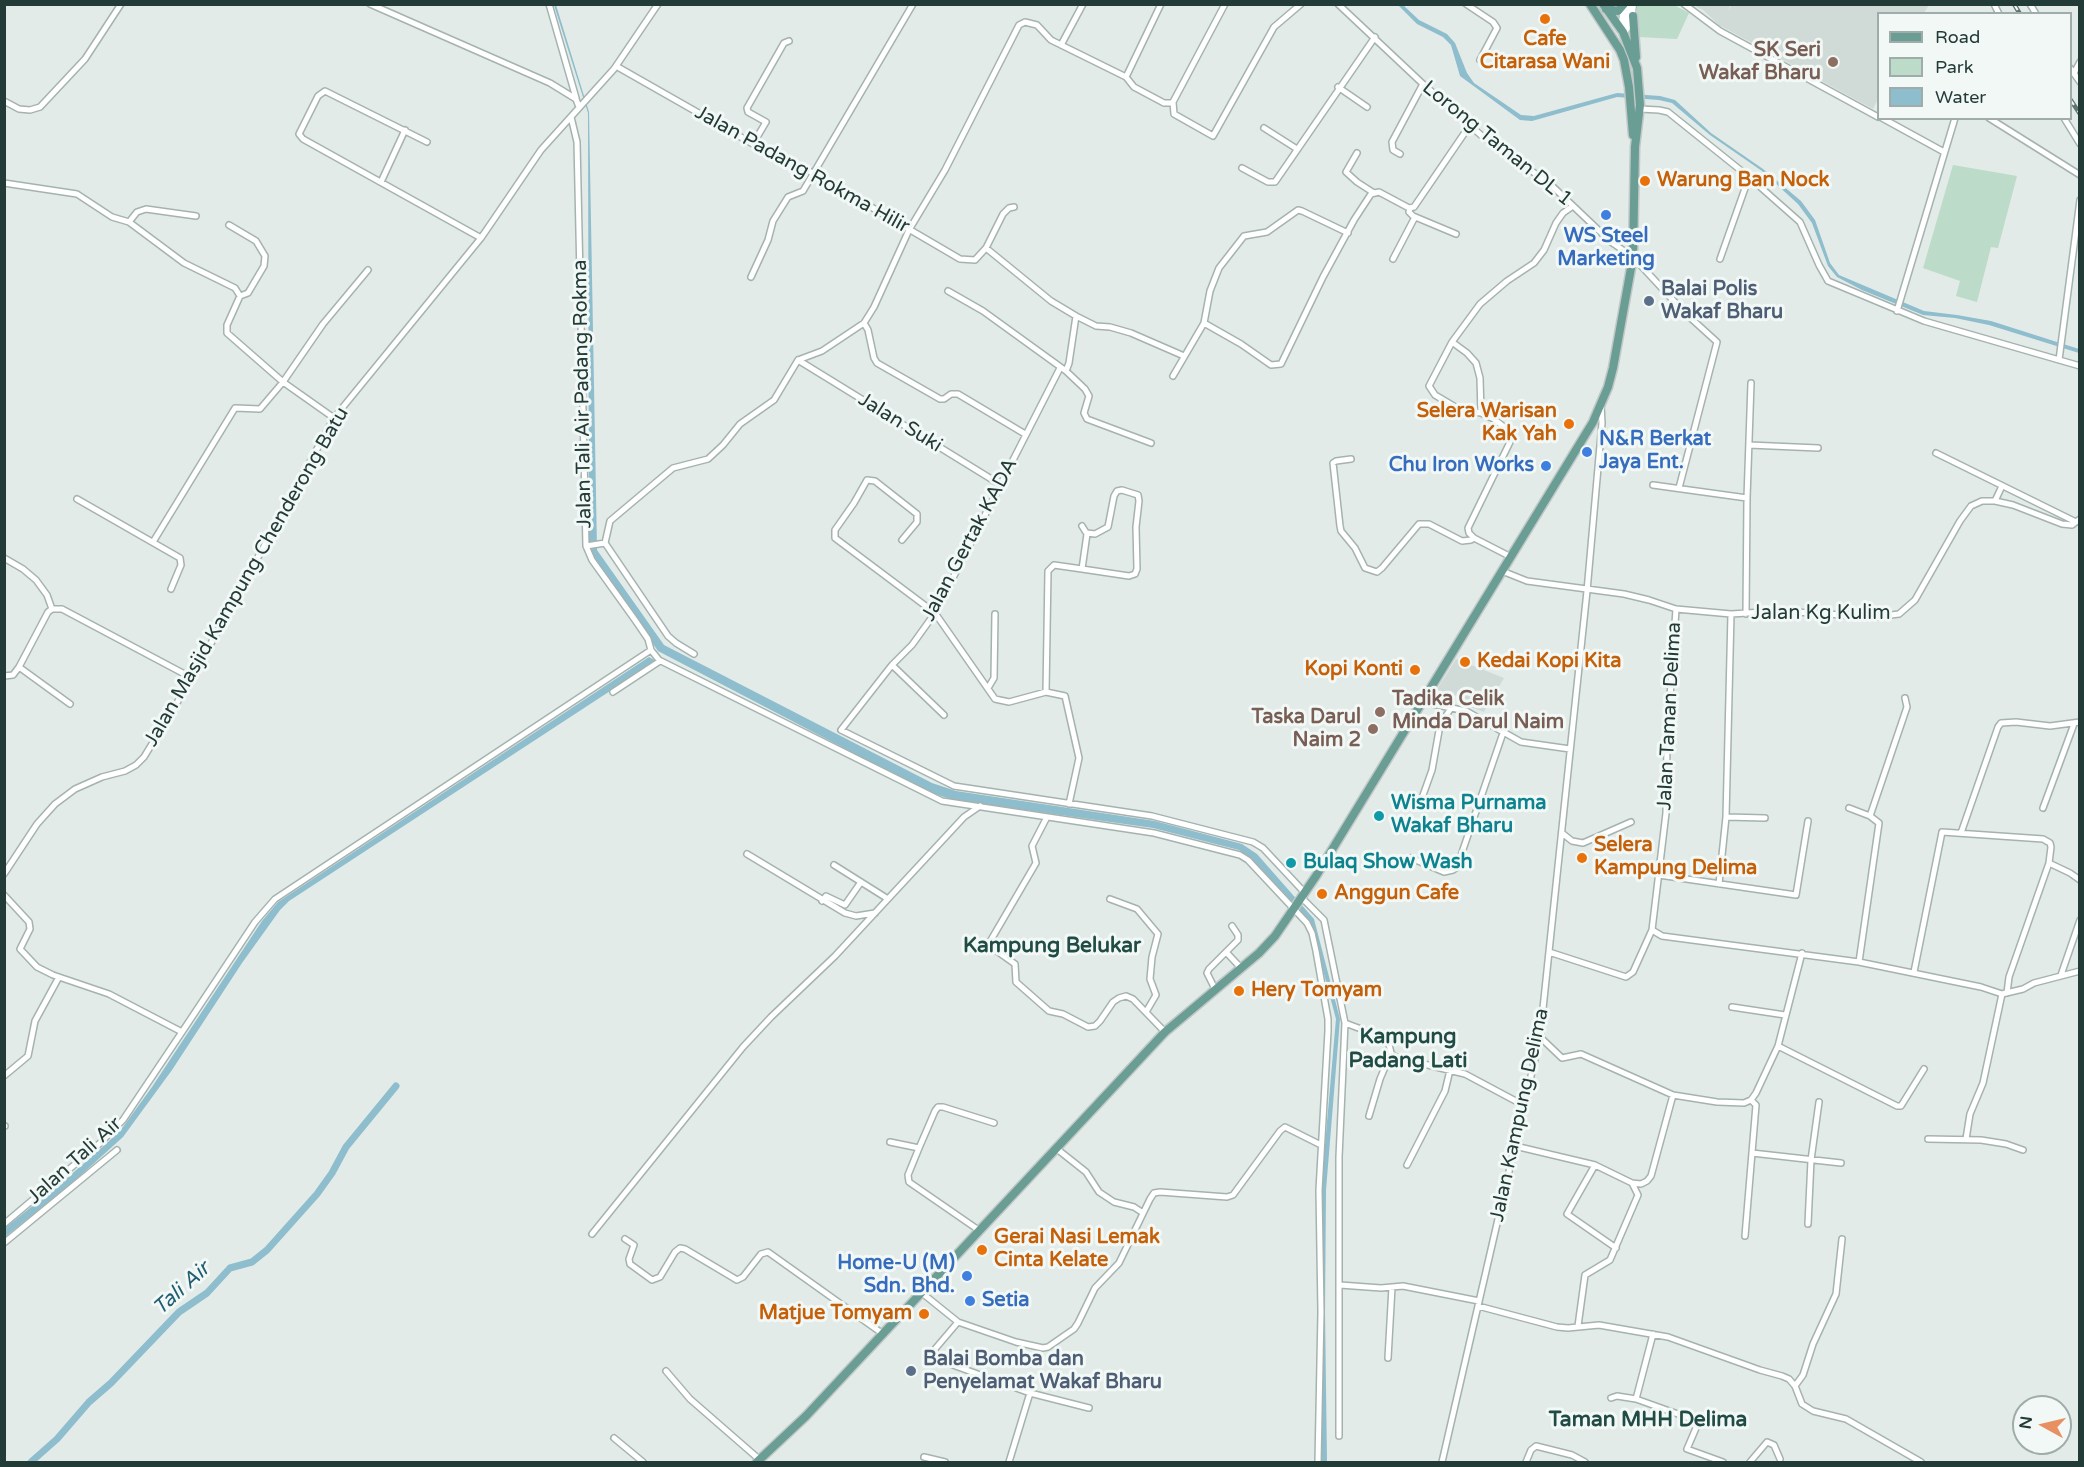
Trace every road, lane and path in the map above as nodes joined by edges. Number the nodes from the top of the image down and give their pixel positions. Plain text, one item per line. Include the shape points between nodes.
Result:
1 (121, 4) edge
2 (370, 4) edge
3 (549, 4) edge
4 (658, 4) edge
5 (913, 4) edge
6 (1083, 4) edge
7 (1161, 4) edge
8 (1225, 4) edge
9 (1301, 4) edge
10 (1338, 4) edge
11 (1466, 4) edge
12 (1590, 4) edge
13 (1625, 4) edge
14 (1632, 4) edge
15 (1684, 4) edge
16 (1604, 7) edge
17 (1632, 16) junction
18 (1600, 19) junction
19 (1620, 30) junction
20 (1375, 38) junction
21 (789, 41) dead end
22 (1061, 45) junction
23 (1620, 50) junction
24 (1480, 60) dead end
25 (2079, 62) edge
26 (616, 66) junction
27 (1637, 68) junction
28 (2072, 70) edge
29 (1126, 77) junction
30 (2079, 82) edge
31 (1424, 84) junction
32 (1338, 87) junction
33 (576, 99) junction
34 (4, 101) edge
35 (1173, 102) junction
36 (579, 107) junction
37 (1367, 107) dead end
38 (1640, 109) junction
39 (1877, 116) edge
40 (571, 117) junction
41 (1884, 120) edge
42 (1955, 120) edge
43 (1992, 120) edge
44 (2065, 120) edge
45 (1470, 125) junction
46 (1264, 128) dead end
47 (405, 130) junction
48 (427, 142) dead end
49 (753, 144) junction
50 (2079, 144) edge
51 (1635, 147) junction
52 (1297, 149) junction
53 (1944, 152) junction
54 (1358, 153) dead end
55 (1400, 154) dead end
56 (1242, 168) dead end
57 (813, 173) junction
58 (2079, 175) edge
59 (1749, 177) junction
60 (381, 182) junction
61 (4, 183) edge
62 (1374, 193) junction
63 (2079, 200) edge
64 (1573, 206) junction
65 (1014, 207) dead end
66 (1410, 208) junction
67 (196, 216) dead end
68 (1415, 217) junction
69 (129, 222) junction
70 (229, 225) dead end
71 (909, 230) junction
72 (1348, 233) junction
73 (1456, 234) dead end
74 (481, 238) junction
75 (986, 248) junction
76 (1633, 257) junction
77 (1393, 259) dead end
78 (1720, 259) dead end
79 (368, 270) dead end
80 (751, 277) dead end
81 (948, 291) dead end
82 (240, 296) junction
83 (1898, 309) junction
84 (1076, 316) junction
85 (864, 323) junction
86 (1204, 323) junction
87 (1452, 342) junction
88 (1184, 356) junction
89 (798, 360) junction
90 (2060, 360) junction
91 (2079, 366) edge
92 (1063, 369) junction
93 (1173, 376) dead end
94 (283, 382) junction
95 (1751, 383) dead end
96 (1601, 405) junction
97 (1481, 413) junction
98 (334, 418) junction
99 (1025, 434) junction
100 (1151, 443) dead end
101 (1749, 446) junction
102 (1818, 448) dead end
103 (1936, 453) dead end
104 (1351, 459) dead end
105 (1653, 484) dead end
106 (1001, 485) junction
107 (2002, 486) junction
108 (1680, 488) junction
109 (1747, 498) junction
110 (77, 499) dead end
111 (1995, 501) junction
112 (2078, 521) edge
113 (1082, 526) dead end
114 (1087, 533) junction
115 (1474, 538) junction
116 (902, 540) dead end
117 (153, 542) junction
118 (605, 543) junction
119 (587, 546) junction
120 (1512, 557) junction
121 (4, 558) edge
122 (1082, 569) junction
123 (1502, 571) junction
124 (171, 589) dead end
125 (1587, 591) junction
126 (52, 609) junction
127 (1676, 609) junction
128 (935, 613) junction
129 (995, 614) dead end
130 (1731, 614) junction
131 (1746, 614) junction
132 (651, 651) junction
133 (694, 654) dead end
134 (660, 661) junction
135 (892, 665) junction
136 (18, 667) junction
137 (4, 676) edge
138 (192, 678) junction
139 (988, 688) junction
140 (613, 692) dead end
141 (1047, 692) junction
142 (1905, 698) dead end
143 (1423, 702) junction
144 (70, 704) dead end
145 (1451, 708) junction
146 (944, 715) dead end
147 (2077, 723) edge
148 (1503, 733) junction
149 (1570, 749) junction
150 (1422, 798) dead end
151 (1069, 804) junction
152 (980, 806) junction
153 (1849, 808) dead end
154 (2043, 808) dead end
155 (1870, 816) junction
156 (1047, 817) junction
157 (1726, 817) junction
158 (1765, 818) dead end
159 (1808, 821) dead end
160 (1631, 822) dead end
161 (1562, 833) junction
162 (1961, 833) junction
163 (747, 854) dead end
164 (1411, 858) dead end
165 (2049, 863) junction
166 (834, 865) dead end
167 (4, 874) edge
168 (1659, 875) junction
169 (2079, 880) edge
170 (861, 882) junction
171 (1719, 884) junction
172 (4, 895) edge
173 (1303, 896) junction
174 (888, 898) junction
175 (1110, 899) dead end
176 (822, 901) junction
177 (1295, 908) junction
178 (875, 913) junction
179 (2079, 920) edge
180 (1232, 926) dead end
181 (1652, 930) junction
182 (988, 945) dead end
183 (994, 950) dead end
184 (1226, 952) junction
185 (1549, 952) junction
186 (1802, 953) junction
187 (1859, 962) junction
188 (1241, 968) junction
189 (2079, 970) edge
190 (1914, 972) junction
191 (2061, 975) junction
192 (59, 976) junction
193 (1215, 989) junction
194 (2005, 993) junction
195 (1732, 1007) dead end
196 (1146, 1012) junction
197 (1785, 1015) junction
198 (1345, 1023) junction
199 (182, 1032) junction
200 (1165, 1032) junction
201 (1540, 1037) junction
202 (1778, 1046) junction
203 (1391, 1053) junction
204 (1924, 1069) dead end
205 (1450, 1070) junction
206 (4, 1076) edge
207 (1673, 1095) junction
208 (1751, 1100) junction
209 (1819, 1102) dead end
210 (1525, 1106) junction
211 (1369, 1116) dead end
212 (993, 1123) dead end
213 (1928, 1139) dead end
214 (1966, 1139) junction
215 (890, 1142) dead end
216 (1321, 1145) junction
217 (1515, 1146) junction
218 (919, 1148) junction
219 (1057, 1149) junction
220 (117, 1150) dead end
221 (2023, 1150) dead end
222 (1752, 1153) junction
223 (1811, 1160) junction
224 (1840, 1163) dead end
225 (1407, 1165) dead end
226 (1595, 1165) junction
227 (1632, 1183) junction
228 (1143, 1213) junction
229 (4, 1224) edge
230 (1808, 1224) dead end
231 (980, 1231) junction
232 (592, 1234) dead end
233 (1745, 1236) dead end
234 (625, 1239) dead end
235 (1842, 1239) dead end
236 (4, 1243) edge
237 (1616, 1248) junction
238 (1340, 1285) junction
239 (1392, 1287) junction
240 (922, 1293) junction
241 (1479, 1304) junction
242 (958, 1322) junction
243 (1578, 1326) junction
244 (883, 1334) junction
245 (1653, 1334) junction
246 (1388, 1358) dead end
247 (666, 1371) dead end
248 (1795, 1386) junction
249 (1030, 1393) junction
250 (1611, 1398) dead end
251 (1636, 1399) junction
252 (1089, 1408) dead end
253 (1339, 1436) dead end
254 (614, 1438) dead end
255 (924, 1457) dead end
256 (1780, 1459) dead end
257 (758, 1461) edge
258 (643, 1462) edge
259 (945, 1462) edge
260 (1009, 1462) edge
261 (1318, 1462) edge
262 (1442, 1462) edge
263 (1526, 1462) edge
264 (1585, 1462) edge
265 (1723, 1462) edge
266 (1750, 1462) edge
267 (1921, 1462) edge

1 - 34 street via 85,59 40,107 19,109
2 - 33 street via 549,83
3 - 33 street
4 - 26 street, Jalan Masjid Kampung Chenderong Batu
5 - 57 street
6 - 22 street
7 - 29 street
8 - 35 street
9 - 35 street via 1274,27 1213,136 1174,114
10 - 20 street, Lorong Taman DL 1
11 - 24 street via 1496,24
12 - 18 main road
13 - 16 main road via 1618,11
13 - 19 street
14 - 17 street
15 - 39 street via 1720,31
16 - 19 main road
17 - 19 street
17 - 27 main road
18 - 19 main road
18 - 23 main road
19 - 23 main road
19 - 27 main road
20 - 31 street, Lorong Taman DL 1
20 - 32 street
21 - 49 street via 784,43 747,108 766,122
22 - 29 street
22 - 71 street via 1037,25 1020,25 945,170
23 - 51 main road via 1627,70
25 - 28 street
26 - 36 street, Jalan Masjid Kampung Chenderong Batu
26 - 49 street, Jalan Padang Rokma Hilir
27 - 38 main road
28 - 30 street
29 - 35 street via 1134,87 1164,103
31 - 45 street, Lorong Taman DL 1
31 - 55 street via 1392,142 1393,150
32 - 37 street
32 - 52 street
33 - 36 street
36 - 40 street, Jalan Masjid Kampung Chenderong Batu
38 - 51 main road
38 - 59 street via 1668,112
40 - 74 street, Jalan Masjid Kampung Chenderong Batu via 541,150
40 - 119 street, Jalan Tali Air Padang Rokma via 577,142
41 - 53 street
42 - 53 street
43 - 58 street
44 - 50 street
45 - 64 street, Lorong Taman DL 1 via 1550,184
45 - 66 street via 1416,205
46 - 52 street
47 - 48 street
47 - 60 street
47 - 60 street via 325,91 318,96 300,130 303,140
49 - 57 street, Jalan Padang Rokma Hilir
51 - 76 main road
52 - 56 street via 1272,184
53 - 83 street
54 - 62 street via 1346,172
57 - 71 street, Jalan Padang Rokma Hilir
57 - 80 street via 803,191 788,197 773,222
59 - 78 street
59 - 83 street via 1800,222 1828,281
60 - 74 street
61 - 69 street via 77,194 112,217
62 - 66 street
62 - 72 street
63 - 90 street
64 - 76 street, Lorong Taman DL 1
64 - 87 street via 1556,223 1534,263 1480,304
65 - 75 street via 1003,214
66 - 68 street
67 - 69 street via 146,209 137,212
68 - 73 street
68 - 77 street
69 - 82 street via 184,263 236,288
70 - 82 street via 256,241 265,256 264,266 248,293
71 - 75 street, Jalan Padang Rokma Hilir via 960,258 975,260
71 - 85 street
72 - 86 street via 1298,210 1267,232 1244,236 1219,268
72 - 86 street via 1281,364 1271,365
74 - 98 street, Jalan Masjid Kampung Chenderong Batu
75 - 84 street via 1051,301
76 - 96 main road via 1613,368
76 - 108 street, Lorong Taman DL 1 via 1717,342
79 - 94 street via 322,324
81 - 92 street via 983,311
82 - 94 street via 227,333
83 - 90 street via 1924,321
84 - 88 street via 1096,326 1131,333
84 - 92 street, Jalan Gertak KADA via 1069,363
85 - 89 street via 822,351
85 - 99 street via 878,363 940,399 958,394
86 - 88 street
87 - 97 street via 1476,363
87 - 97 street via 1430,381 1430,391 1462,411
88 - 93 street
89 - 106 street, Jalan Suki
89 - 118 street via 774,400 740,424 708,459 673,468 610,521
90 - 91 street
92 - 99 street, Jalan Gertak KADA
92 - 100 street via 1088,393 1084,413 1087,419
94 - 98 street
94 - 117 street via 260,408 235,408
95 - 101 street
96 - 120 main road
96 - 125 street, Jalan Kampung Delima
97 - 115 street via 1506,428 1511,437 1469,522 1469,533
98 - 138 street, Jalan Masjid Kampung Chenderong Batu
99 - 106 street, Jalan Gertak KADA
101 - 102 street
101 - 109 street
103 - 107 street
104 - 115 street via 1333,463 1340,526 1365,568 1377,572 1382,568 1419,524 1429,524 1462,541
105 - 108 street
106 - 128 street, Jalan Gertak KADA
107 - 111 street
107 - 112 street
108 - 109 street
109 - 131 street
110 - 117 street
111 - 112 street via 2013,504 2062,524
111 - 131 street, Jalan Kg Kulim via 1971,506 1916,600 1899,614 1875,617 1779,610
113 - 114 street
114 - 122 street
114 - 122 street via 1095,534 1108,527 1116,491 1138,495 1135,574
115 - 120 street
116 - 128 street via 917,522 917,514 874,481 867,480 835,530 835,538
117 - 124 street via 180,558
118 - 119 street
118 - 133 street via 668,636
119 - 132 street, Jalan Tali Air Padang Rokma via 592,560 648,639
120 - 123 main road
121 - 126 street via 36,580
122 - 141 street via 1054,565 1048,571
123 - 125 street, Jalan Kg Kulim via 1527,581
123 - 143 main road
125 - 127 street, Jalan Kg Kulim via 1624,594
125 - 149 street, Jalan Kampung Delima
126 - 136 street
126 - 138 street via 60,608
127 - 130 street, Jalan Kg Kulim
127 - 168 street, Jalan Taman Delima via 1666,813
128 - 135 street, Jalan Gertak KADA
128 - 139 street
129 - 139 street via 994,678
130 - 131 street, Jalan Kg Kulim
130 - 157 street
132 - 134 street, Jalan Tali Air Padang Rokma
132 - 199 street, Jalan Tali Air via 275,899 255,922
134 - 140 street
134 - 152 street via 942,801
135 - 146 street
135 - 151 street, Jalan Gertak KADA via 842,729 954,786
136 - 137 street via 13,675
136 - 144 street
138 - 167 street, Jalan Masjid Kampung Chenderong Batu via 144,757 125,771 75,789 55,804
139 - 141 street via 995,699 1009,702
141 - 151 street via 1066,698 1079,757
142 - 155 street via 1907,707
143 - 145 street
143 - 173 main road
145 - 148 street via 1466,711
145 - 150 street via 1440,725 1432,770
147 - 154 street
147 - 162 street via 2001,723
148 - 149 street via 1532,745
148 - 164 street via 1457,867 1444,872
149 - 161 street, Jalan Kampung Delima
151 - 173 street via 1152,816 1253,842 1263,848
152 - 156 street
152 - 174 street via 964,817
153 - 155 street
155 - 187 street via 1879,823
156 - 177 street via 1154,833 1240,855
156 - 182 street via 1032,846 1036,862
157 - 158 street
157 - 171 street
159 - 171 street via 1797,894
160 - 161 street via 1583,843
161 - 185 street, Jalan Kampung Delima
162 - 165 street via 2043,839 2051,848
162 - 190 street via 1942,832
163 - 176 street
165 - 169 street
165 - 194 street
166 - 170 street
168 - 171 street
168 - 181 street, Jalan Taman Delima
170 - 174 street
170 - 176 street via 844,905 826,896
172 - 192 street via 30,925 21,951 38,967
173 - 177 main road
173 - 198 street via 1324,920
174 - 178 street
175 - 196 street via 1136,908 1157,932 1150,979 1156,995
176 - 178 street via 856,916
177 - 188 main road via 1275,936
177 - 216 street via 1312,933 1328,1019
178 - 232 street via 743,1047
179 - 191 street
180 - 184 street via 1238,938
181 - 185 street, Jalan Taman Delima via 1629,976
181 - 186 street via 1662,936
183 - 196 street via 1015,964 1016,982 1049,1011 1088,1027 1095,1026 1113,1002 1126,996
184 - 188 street
184 - 193 street via 1206,973
185 - 201 street, Jalan Kampung Delima
186 - 187 street
186 - 197 street
187 - 190 street
188 - 193 main road
189 - 191 street
190 - 194 street
191 - 194 street
192 - 199 street via 109,994
192 - 206 street via 35,1022 28,1056
193 - 200 main road
194 - 214 street
195 - 197 street
196 - 200 street
197 - 202 street
198 - 203 street via 1385,1038
198 - 238 street via 1339,1157
199 - 229 street, Jalan Tali Air via 123,1120
200 - 219 main road
201 - 207 street via 1562,1058 1581,1054
201 - 210 street, Jalan Kampung Delima
202 - 204 street via 1897,1106 1901,1106
202 - 208 street
203 - 205 street
203 - 211 street
205 - 210 street
205 - 225 street via 1444,1091
207 - 208 street via 1717,1102
207 - 227 street via 1651,1176 1641,1184
208 - 222 street via 1756,1105
209 - 223 street
210 - 217 street, Jalan Kampung Delima
212 - 218 street via 938,1107
213 - 214 street
214 - 221 street
215 - 218 street
216 - 228 street via 1286,1126 1233,1195 1157,1192
216 - 261 street
217 - 226 street
217 - 241 street, Jalan Kampung Delima
218 - 231 street via 909,1182
219 - 228 street via 1086,1172 1100,1192
219 - 231 main road
220 - 236 street, Jalan Tali Air
222 - 223 street
222 - 233 street
223 - 224 street
223 - 230 street
226 - 227 street
226 - 237 street via 1567,1214
227 - 237 street via 1638,1198
228 - 242 street via 1119,1264 1095,1288 1074,1329 1054,1345 1026,1345
231 - 240 main road
234 - 244 street via 634,1245 630,1264 652,1280 660,1277 680,1248 736,1280 761,1254 771,1253
235 - 248 street via 1836,1294
237 - 243 street via 1609,1261 1585,1275
238 - 239 street
238 - 253 street
239 - 241 street via 1403,1286
239 - 246 street
240 - 242 street
240 - 244 main road
241 - 243 street via 1557,1327
241 - 262 street, Jalan Kampung Delima
242 - 249 street via 937,1346 937,1358
243 - 245 street via 1599,1325
244 - 257 main road
245 - 248 street via 1782,1376
245 - 251 street
247 - 257 street via 690,1399
248 - 267 street via 1802,1404 1846,1419
249 - 252 street
249 - 260 street
250 - 251 street
251 - 265 street via 1689,1418 1696,1428 1687,1449
254 - 258 street
255 - 259 street
256 - 266 street via 1774,1445 1767,1442
263 - 264 street via 1536,1446

